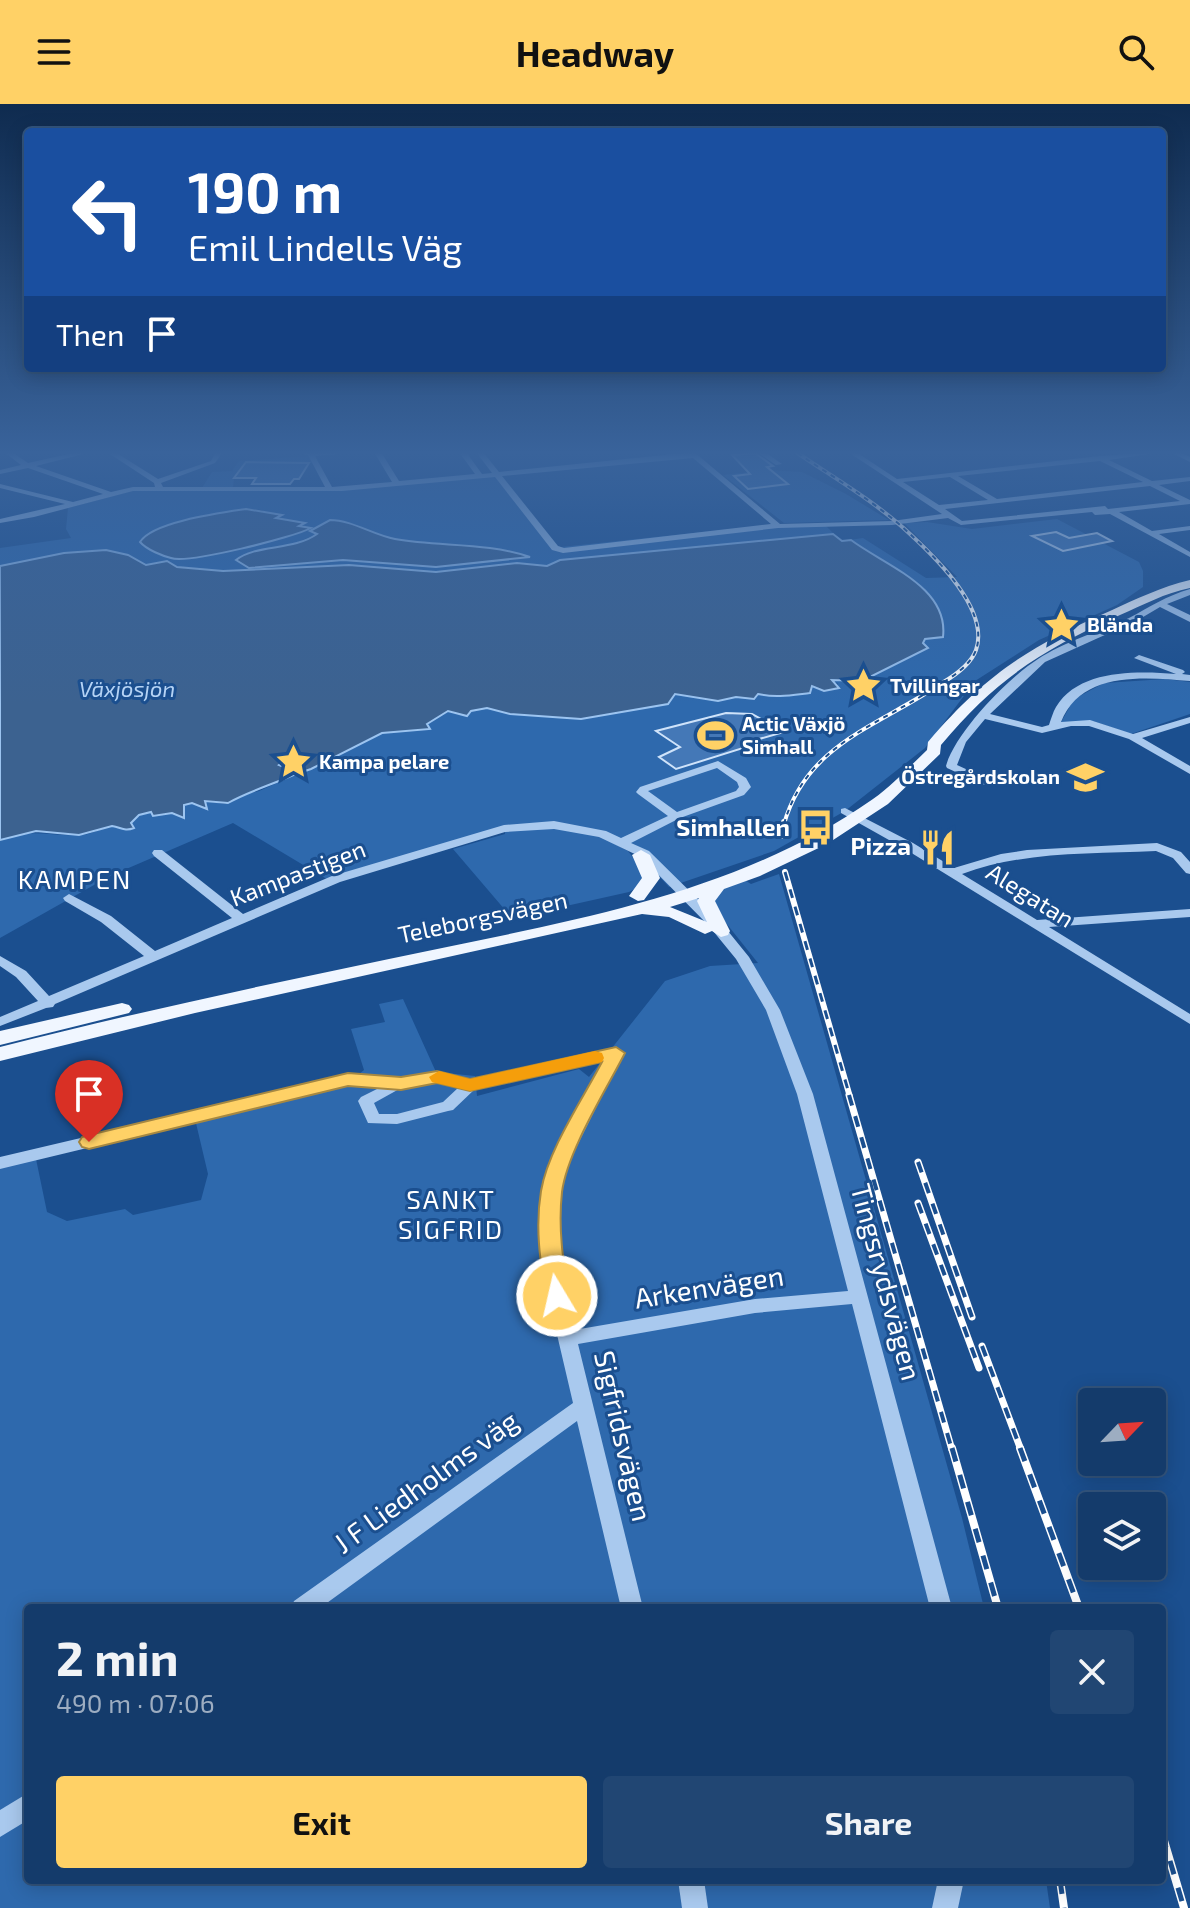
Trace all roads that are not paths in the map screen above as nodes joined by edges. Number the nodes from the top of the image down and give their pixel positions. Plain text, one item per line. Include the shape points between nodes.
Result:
1 (546, 536) edge
2 (690, 536) edge
3 (1156, 536) edge
4 (1190, 555) edge
5 (1190, 584) edge
6 (1190, 592) edge
7 (1159, 603) junction
8 (1190, 619) edge
9 (1139, 658) dead end
10 (1190, 677) edge
11 (984, 716) junction
12 (1190, 720) edge
13 (1054, 726) junction
14 (1133, 737) junction
15 (1190, 771) edge
16 (988, 783) dead end
17 (852, 814) junction
18 (676, 816) junction
19 (633, 849) junction
20 (158, 853) dead end
21 (1190, 870) edge
22 (952, 873) junction
23 (718, 885) junction
24 (678, 891) junction
25 (638, 896) junction
26 (69, 898) dead end
27 (1190, 913) edge
28 (601, 918) junction
29 (241, 919) junction
30 (1035, 924) junction
31 (713, 929) junction
32 (154, 957) junction
33 (0, 960) edge
34 (48, 1004) junction
35 (1190, 1020) edge
36 (0, 1022) edge
37 (0, 1038) edge
38 (0, 1054) edge
39 (401, 1083) junction
40 (470, 1085) junction
41 (0, 1163) edge
42 (858, 1297) junction
43 (570, 1338) junction
44 (585, 1405) junction
45 (308, 1604) edge
46 (631, 1604) edge
47 (940, 1604) edge
48 (24, 1808) edge
49 (0, 1825) edge
50 (692, 1884) edge
51 (950, 1884) edge
52 (695, 1908) edge
53 (945, 1908) edge

1 - 2 street via 563,551
3 - 4 street
5 - 17 main road, Teleborgsvägen via 1156,593 1038,647 986,685 918,770
6 - 7 street
7 - 8 street
7 - 11 street via 1042,660
9 - 10 street
10 - 13 street via 1092,684 1062,706
11 - 13 street via 1038,730
11 - 16 street via 951,763
12 - 14 street
13 - 14 street via 1090,723
14 - 15 street
17 - 22 street, Alegatan
17 - 23 main road, Teleborgsvägen via 792,854
17 - 24 main road, Teleborgsvägen
18 - 18 street via 644,789 718,764 742,780 745,787 740,793
18 - 19 street
19 - 24 street
19 - 25 main road via 651,878
19 - 29 street, Kampastigen via 571,827 504,829 336,879
20 - 29 street
21 - 22 street via 1177,855 1157,847 1006,856
22 - 30 street, Alegatan
23 - 24 main road, Teleborgsvägen
23 - 31 main road via 706,901
24 - 25 main road, Teleborgsvägen
24 - 28 main road, Teleborgsvägen
24 - 31 street, Tingsrydsvägen
25 - 37 main road, Teleborgsvägen
26 - 32 street
27 - 30 street
28 - 31 main road via 662,910
28 - 38 main road, Teleborgsvägen
29 - 32 street, Kampastigen
30 - 35 street, Alegatan
31 - 42 street, Tingsrydsvägen via 755,979 796,1066
32 - 34 street, Kampastigen
33 - 34 street
34 - 36 street, Kampastigen
39 - 40 street via 437,1077
39 - 40 street via 366,1101 373,1119 397,1119 448,1106
39 - 41 street via 348,1080
40 - 43 street, Sigfridsvägen via 616,1053 558,1168 552,1191 549,1243
42 - 43 street, Arkenvägen via 755,1306
42 - 47 street, Tingsrydsvägen
43 - 44 street, Sigfridsvägen
44 - 45 street, J F Liedholms väg
44 - 46 street, Sigfridsvägen
48 - 49 street
50 - 52 street
51 - 53 street

